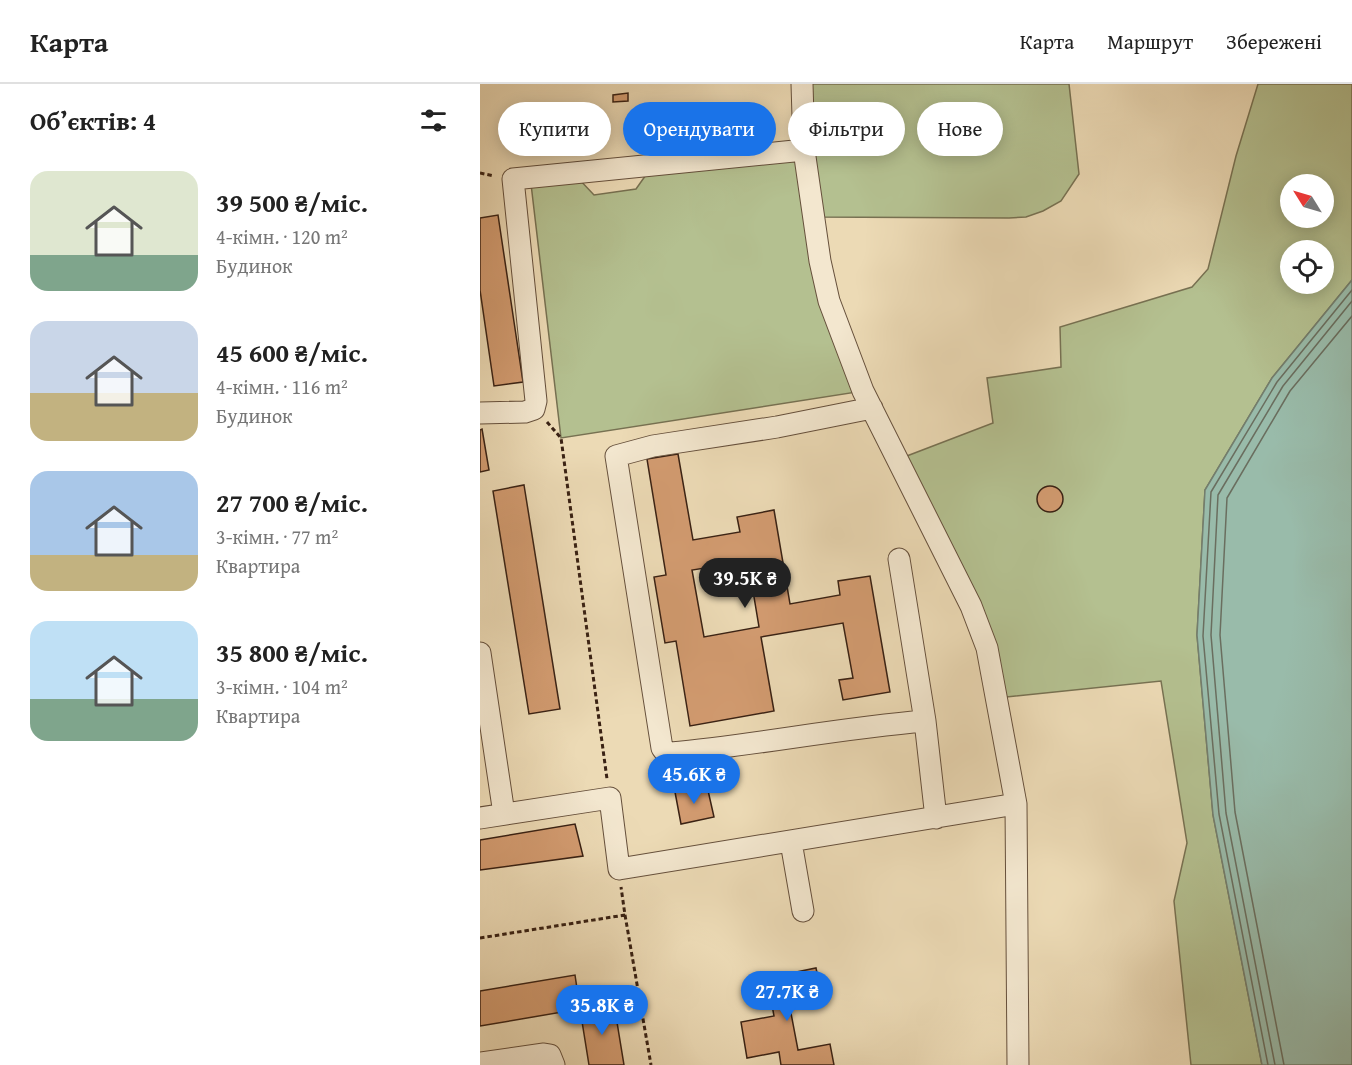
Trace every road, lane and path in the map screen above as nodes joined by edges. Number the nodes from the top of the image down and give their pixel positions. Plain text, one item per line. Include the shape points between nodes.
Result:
1 (802, 84) edge
2 (803, 102) edge
3 (788, 152) edge
4 (805, 156) edge
5 (872, 408) junction
6 (534, 409) junction
7 (480, 413) edge
8 (899, 559) dead end
9 (480, 653) edge
10 (925, 721) junction
11 (610, 798) junction
12 (1016, 804) junction
13 (504, 814) junction
14 (480, 818) edge
15 (936, 818) junction
16 (791, 842) junction
17 (619, 869) junction
18 (803, 911) dead end
19 (625, 915) junction
20 (480, 938) edge
21 (480, 1063) edge
22 (554, 1065) edge
23 (651, 1065) edge
24 (1018, 1065) edge

1 - 2 street
3 - 6 street via 513,180
4 - 5 street via 820,261 830,301
5 - 10 street via 653,446 616,456 662,748 671,753 745,746 827,731
5 - 12 street via 971,606 987,648
6 - 7 street
6 - 11 path via 561,438
8 - 10 street
9 - 13 street
10 - 15 street
11 - 13 street
11 - 17 street
12 - 15 street
12 - 24 street
13 - 14 street
15 - 16 street
16 - 17 street
16 - 18 street
17 - 19 path
19 - 20 path
19 - 23 path
21 - 22 street via 544,1054 550,1055

